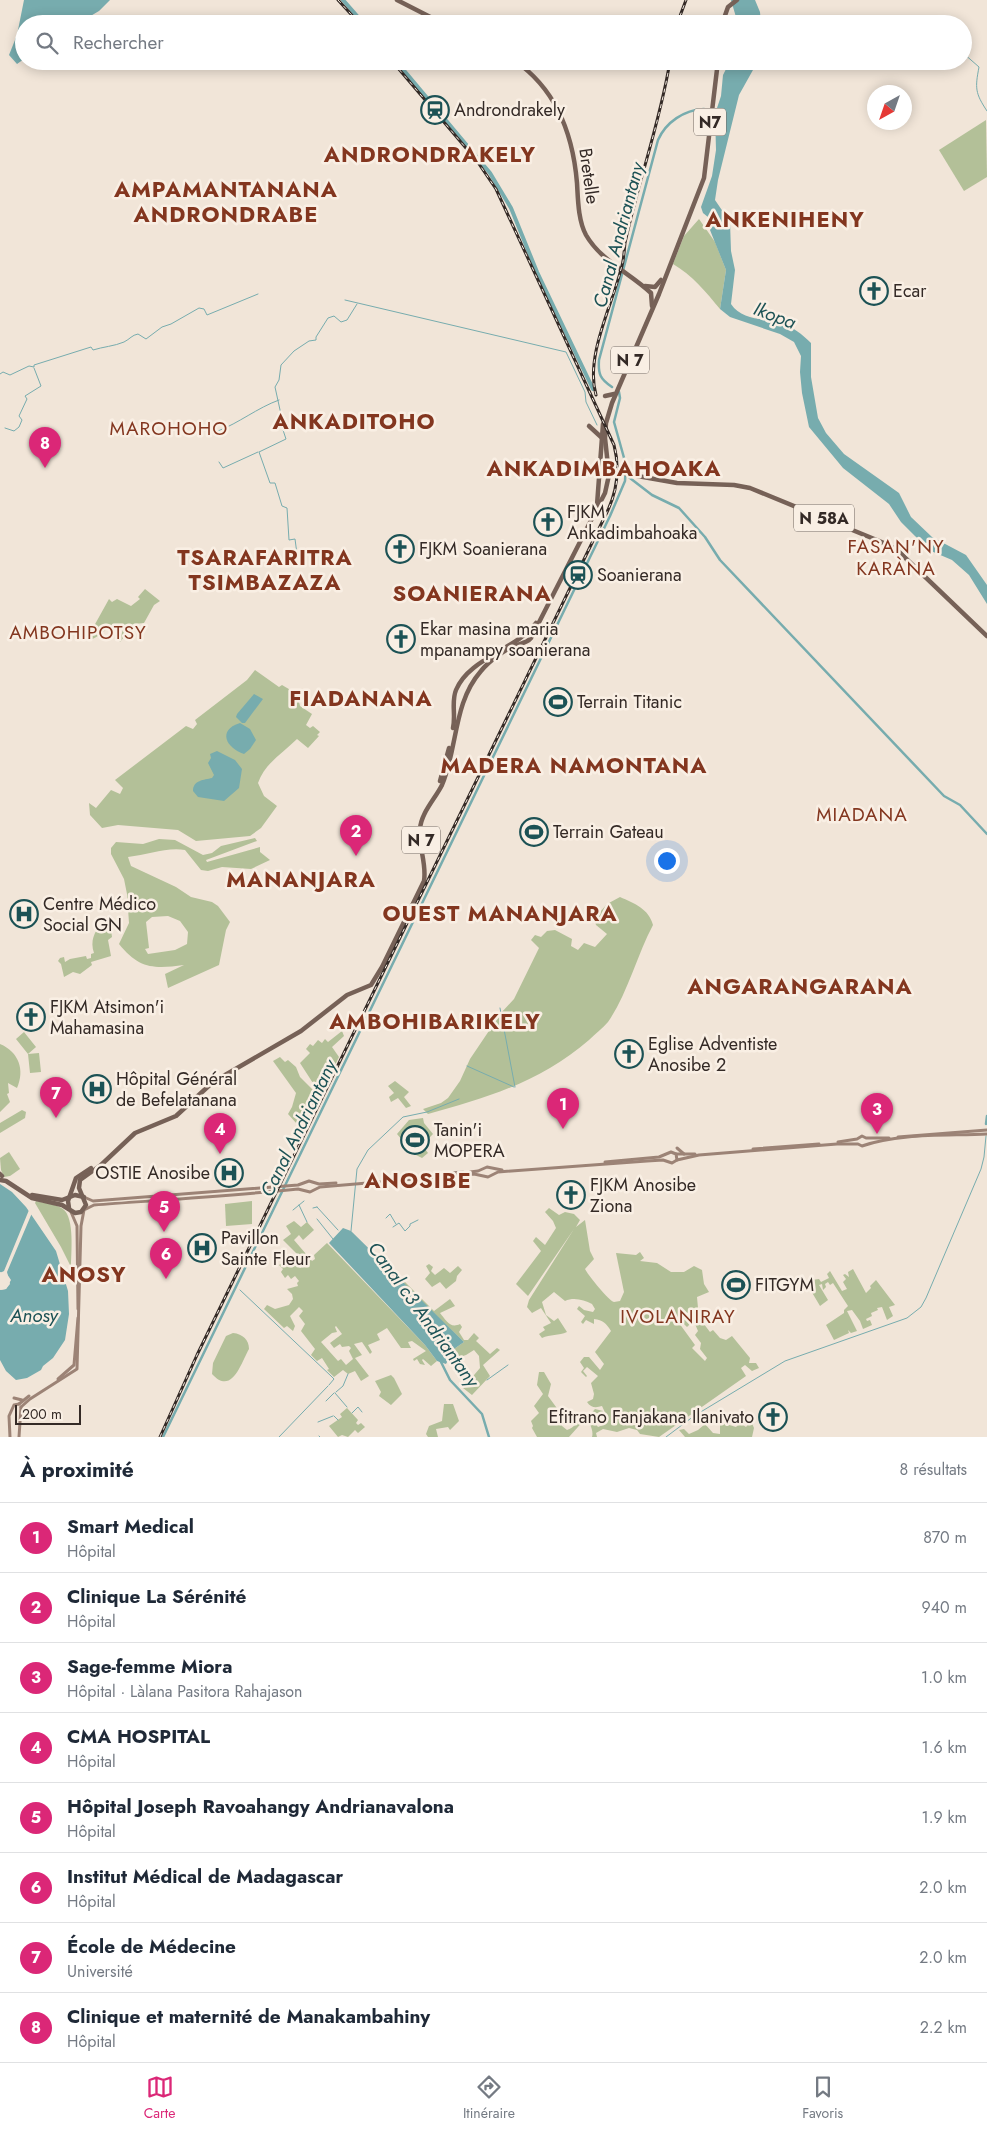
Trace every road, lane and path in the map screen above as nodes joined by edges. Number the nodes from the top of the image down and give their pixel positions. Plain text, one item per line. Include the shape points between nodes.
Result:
1 (397, 0) edge
2 (737, 0) edge
3 (729, 2) edge
4 (426, 15) edge
5 (724, 15) edge
6 (527, 70) edge
7 (716, 70) edge
8 (716, 70) edge
9 (706, 172) joint
10 (702, 182) joint
11 (653, 291) junction
12 (659, 293) junction
13 (614, 394) junction
14 (605, 396) dead end
15 (589, 426) dead end
16 (601, 438) junction
17 (600, 461) junction
18 (609, 465) junction
19 (615, 472) junction
20 (599, 473) junction
21 (609, 475) junction
22 (527, 635) junction
23 (987, 636) edge
24 (524, 643) junction
25 (461, 681) junction
26 (470, 687) junction
27 (454, 695) junction
28 (464, 697) junction
29 (987, 1132) edge
30 (866, 1138) junction
31 (858, 1142) junction
32 (867, 1143) junction
33 (677, 1148) dead end
34 (676, 1154) junction
35 (667, 1155) junction
36 (687, 1155) junction
37 (663, 1160) junction
38 (677, 1160) junction
39 (669, 1162) junction
40 (669, 1167) dead end
41 (483, 1169) junction
42 (491, 1169) junction
43 (483, 1175) junction
44 (0, 1176) edge
45 (491, 1176) junction
46 (357, 1183) junction
47 (304, 1184) junction
48 (314, 1184) junction
49 (314, 1189) junction
50 (305, 1190) junction
51 (70, 1197) junction
52 (84, 1197) junction
53 (70, 1209) junction
54 (84, 1210) junction
55 (74, 1368) junction
56 (14, 1398) dead end
57 (23, 1400) junction
58 (20, 1407) junction
59 (13, 1408) junction
60 (10, 1437) edge
61 (19, 1437) edge

1 - 4 main road
2 - 3 main road
3 - 5 main road
6 - 11 main road, Bretelle via 548,92 568,131 584,231 601,254
7 - 9 main road, N7
8 - 10 main road, N7
9 - 12 main road, N 7
10 - 11 main road, N 7 via 660,282
11 - 12 main road via 658,289
11 - 13 main road, N 7 via 652,305
12 - 18 main road, N 7 via 610,410 605,433
13 - 14 main road
13 - 16 main road, N 7 via 604,419
15 - 16 main road
16 - 17 main road, N 7
17 - 18 main road via 604,460
17 - 20 main road, N 7
18 - 19 main road
18 - 21 main road, N 7
19 - 21 main road
19 - 23 main road, N 58A via 677,483 750,488 884,542 897,550
20 - 21 main road
20 - 22 main road, N 7 via 597,504 539,618
21 - 22 main road, N 7 via 602,500
22 - 24 main road
22 - 24 main road via 521,641
22 - 25 main road, N 7 via 471,670
24 - 26 main road, N 7 via 489,663
25 - 26 main road via 467,681
25 - 27 main road, N 7
26 - 28 main road, N 7
27 - 28 main road via 459,700
27 - 51 main road, N 7 via 454,725 443,771 439,785 419,819 417,830 423,868 421,883 372,978 364,986 346,993 299,1030 212,1080 177,1113 129,1134 100,1163 78,1176
28 - 52 main road, N 7 via 446,772 420,828 426,870 424,881 373,983 342,998 301,1031 213,1082 176,1116 136,1133 80,1180 79,1188
29 - 30 main road
29 - 32 main road
30 - 31 main road via 861,1136
30 - 32 main road
31 - 32 main road via 863,1146
31 - 36 main road
31 - 38 main road via 699,1155
33 - 36 main road
34 - 35 main road via 671,1152
34 - 36 main road
34 - 38 main road
35 - 39 main road
35 - 42 main road
37 - 39 main road
37 - 40 main road
37 - 45 main road via 518,1170
38 - 39 main road
41 - 42 main road
41 - 43 main road
41 - 46 main road
42 - 45 main road
43 - 45 main road
43 - 46 main road
44 - 51 main road via 31,1195 62,1200
44 - 53 main road via 32,1198
46 - 48 main road
46 - 49 main road
47 - 48 main road via 309,1181
47 - 50 main road
47 - 52 main road via 93,1201
48 - 49 main road
49 - 50 main road via 310,1192
50 - 54 main road via 94,1205
51 - 52 main road
51 - 53 main road, N 7
52 - 54 main road, N 7
53 - 54 main road via 75,1213
53 - 55 main road via 78,1226
54 - 55 main road
55 - 57 main road
55 - 58 main road
56 - 57 main road
57 - 58 main road
58 - 59 main road via 14,1405
58 - 59 main road via 15,1411
58 - 61 main road
59 - 60 main road via 9,1416

